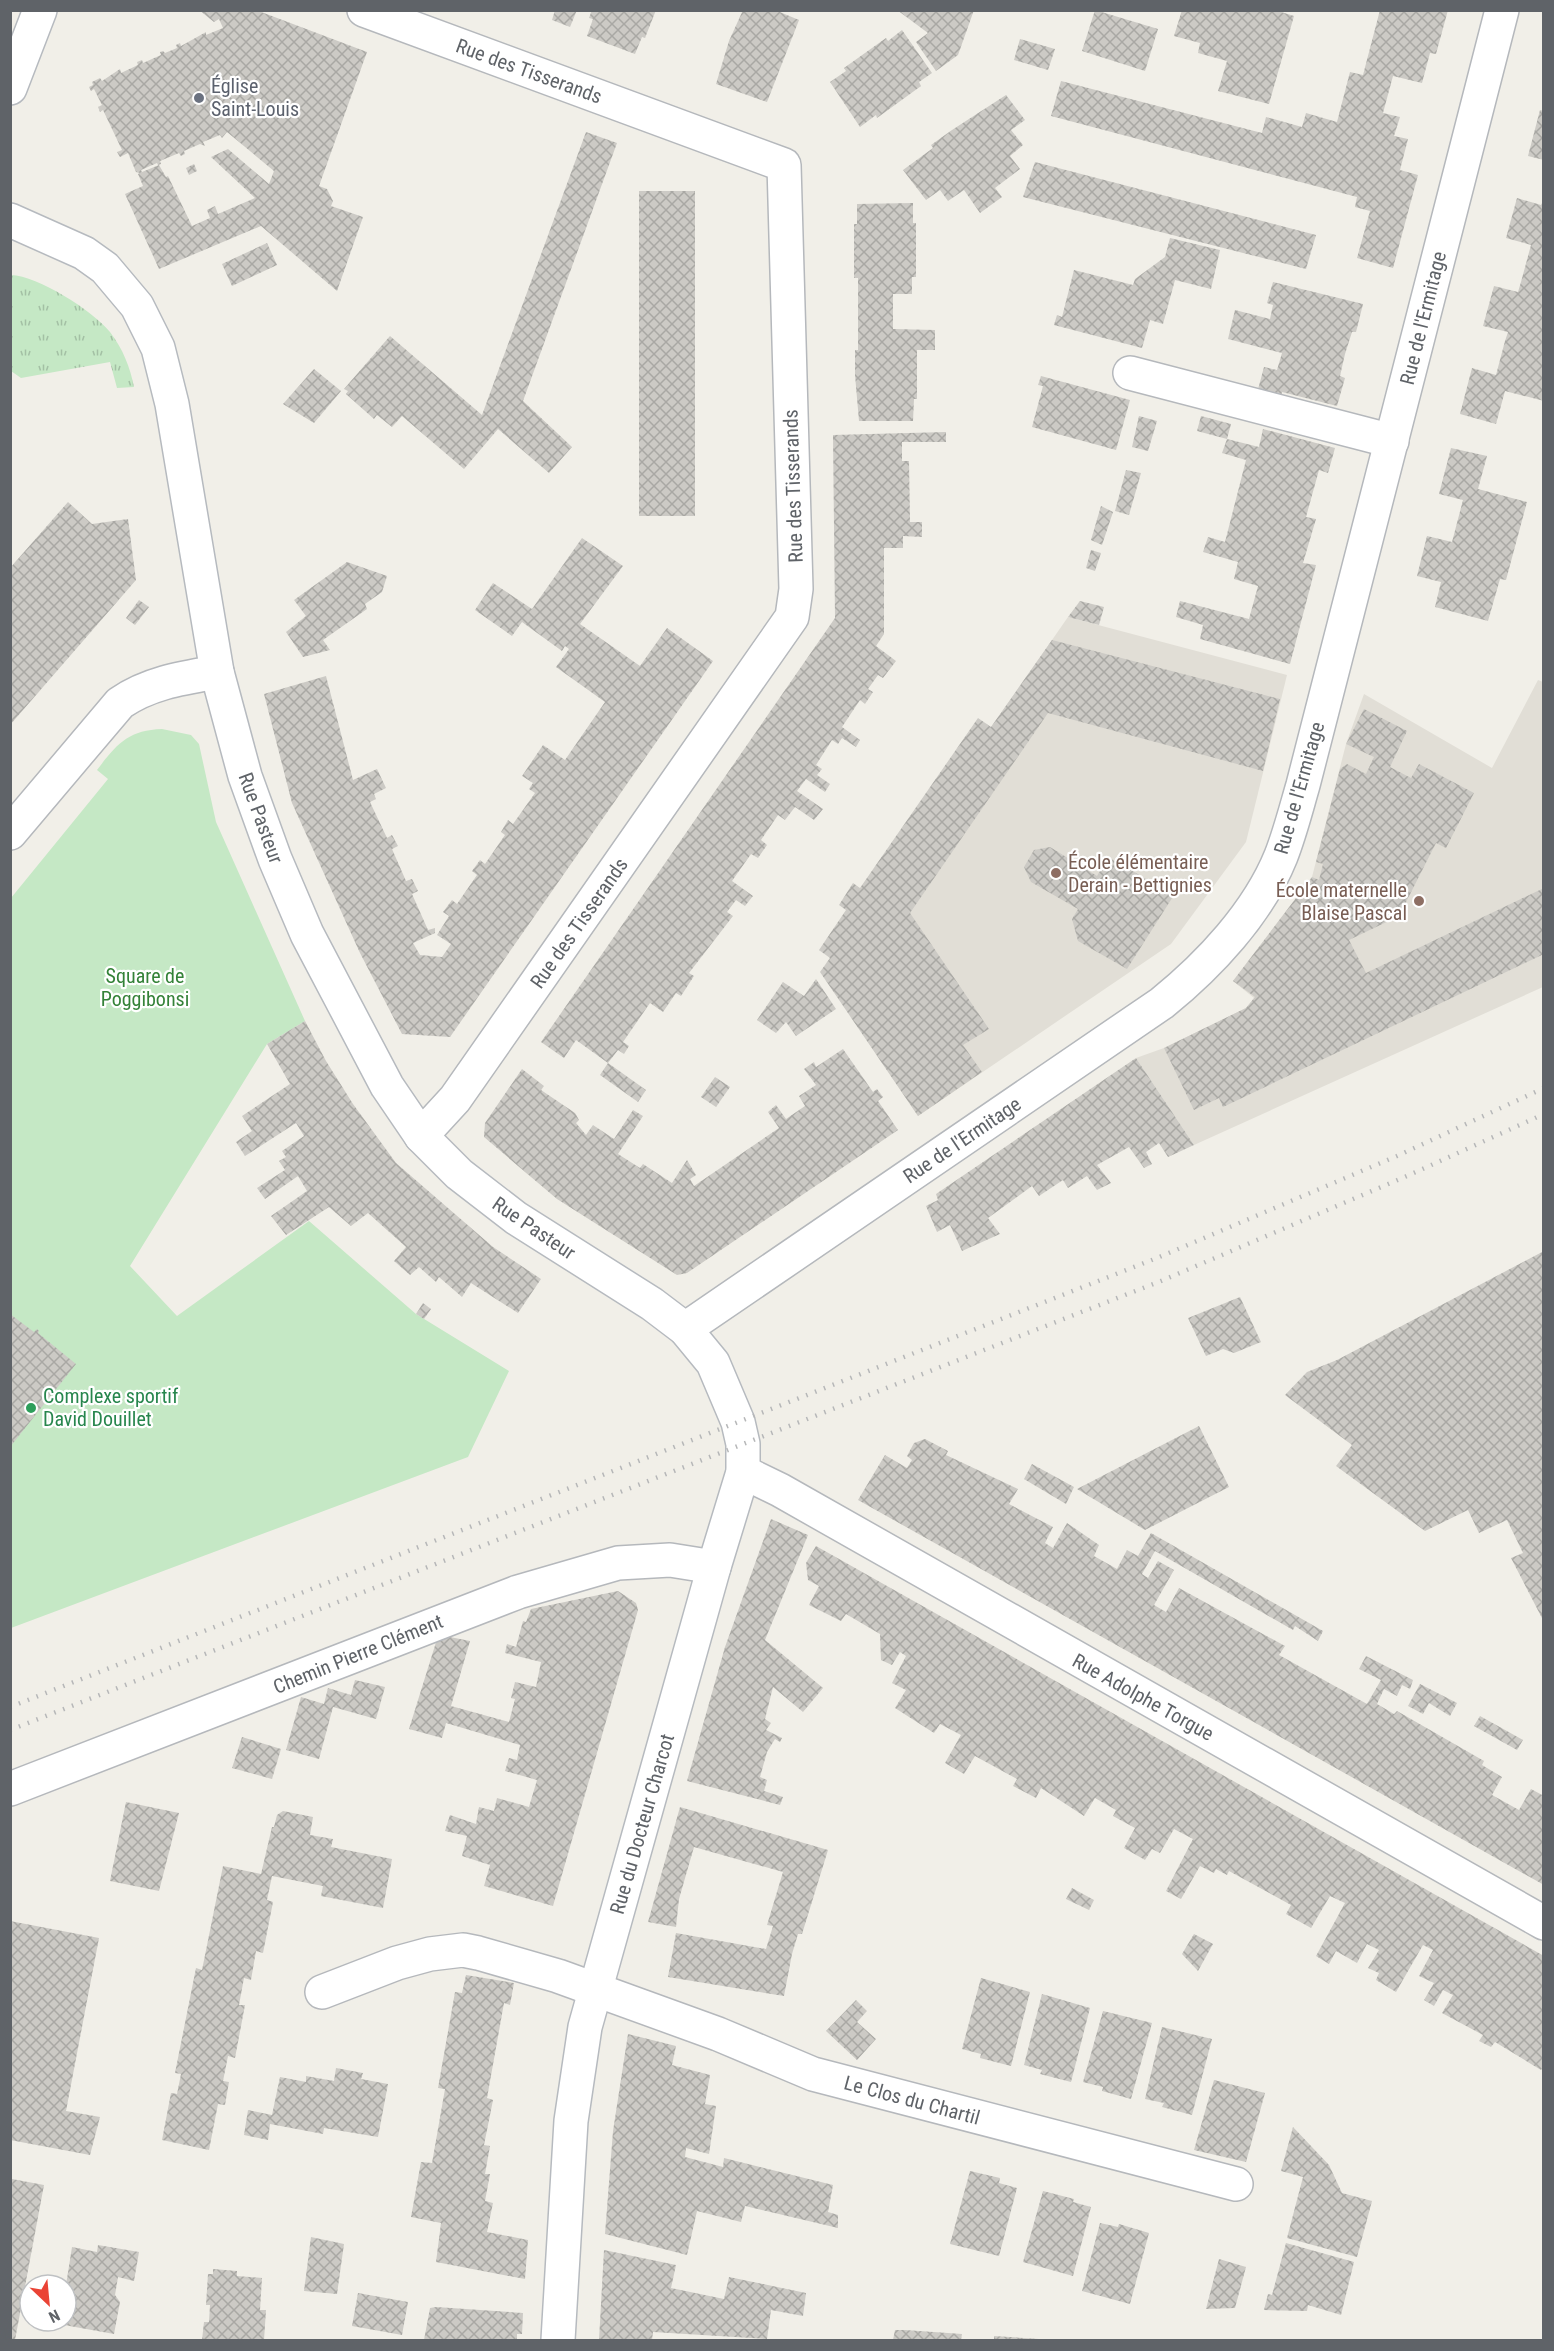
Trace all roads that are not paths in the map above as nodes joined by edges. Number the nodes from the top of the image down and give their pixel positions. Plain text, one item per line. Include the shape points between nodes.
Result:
1 (40, 10) edge
2 (364, 10) edge
3 (1502, 10) edge
4 (10, 88) edge
5 (10, 220) edge
6 (1130, 373) dead end
7 (1392, 441) junction
8 (217, 672) junction
9 (10, 833) edge
10 (421, 1136) junction
11 (685, 1329) junction
12 (743, 1472) junction
13 (714, 1567) junction
14 (10, 1789) edge
15 (1544, 1923) edge
16 (595, 1991) junction
17 (322, 1992) dead end
18 (1236, 2184) dead end
19 (558, 2340) edge

1 - 4 street
2 - 10 street, Rue des Tisserands via 784,165 796,589 792,617 455,1099
3 - 7 street, Rue de l'Ermitage
5 - 8 street, Rue Pasteur via 84,253 105,268 122,284 147,324 165,370 172,404
6 - 7 street
7 - 11 street, Rue de l'Ermitage via 1292,822 1280,857 1240,922 1202,969 1162,1003
8 - 9 street via 157,684 120,703
8 - 10 street, Rue Pasteur via 245,776 294,904 367,1052
10 - 11 street, Rue Pasteur via 459,1174 509,1212
11 - 12 street, Rue du Docteur Charcot via 712,1363 728,1395 743,1444
12 - 13 street, Rue du Docteur Charcot
12 - 15 street, Rue Adolphe Torgue
13 - 14 street, Chemin Pierre Clément via 670,1560 618,1563 518,1592
13 - 16 street, Rue du Docteur Charcot
16 - 17 street, Le Clos du Chartil via 558,1976 463,1950 397,1963
16 - 18 street, Le Clos du Chartil via 718,2034 813,2074
16 - 19 street, Rue du Docteur Charcot via 580,2054 572,2121

